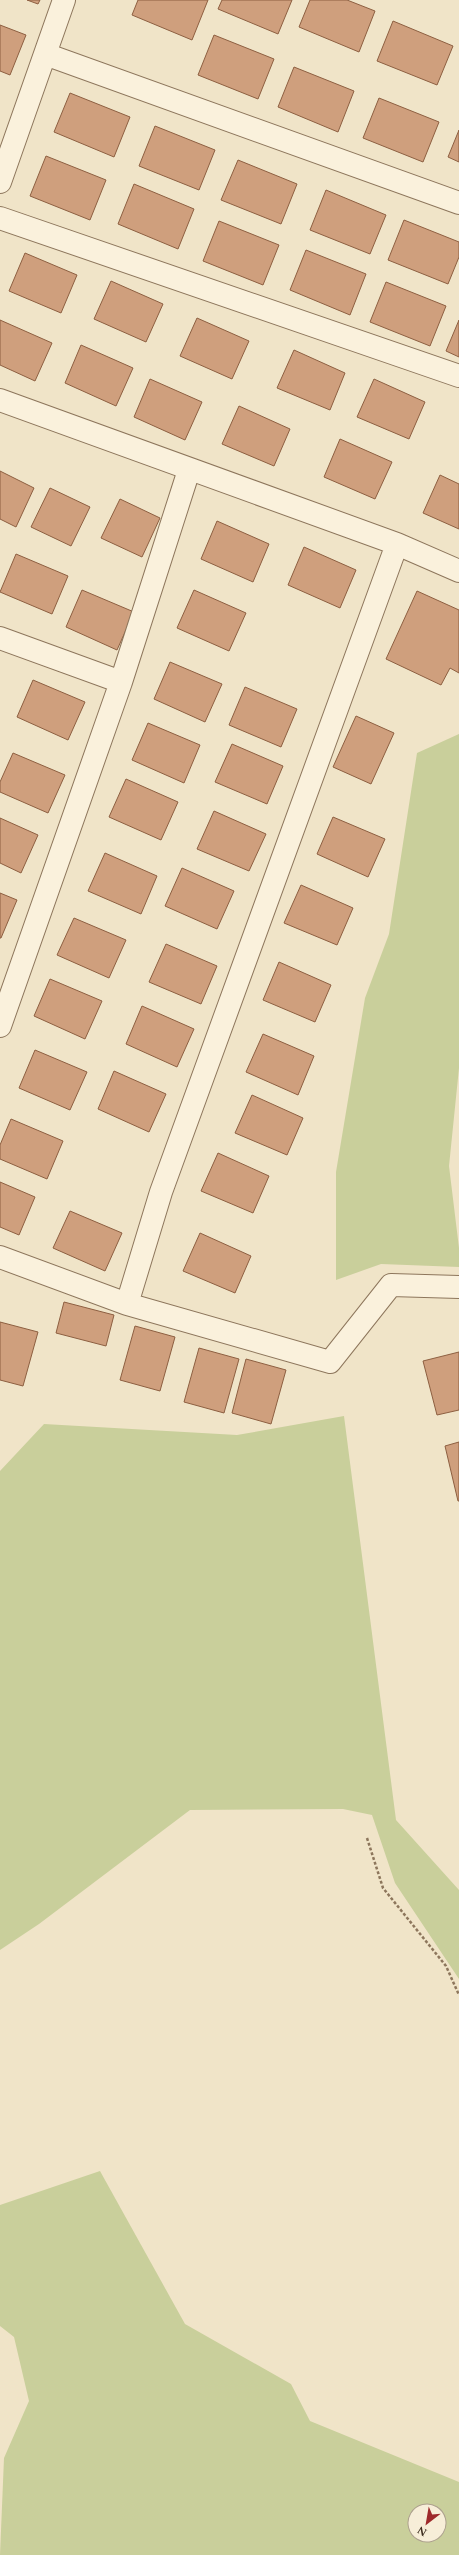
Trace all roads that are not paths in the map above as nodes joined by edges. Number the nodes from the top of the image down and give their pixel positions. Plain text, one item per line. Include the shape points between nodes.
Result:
1 (64, 0) edge
2 (45, 54) junction
3 (0, 182) edge
4 (459, 203) edge
5 (0, 218) edge
6 (459, 376) edge
7 (0, 400) edge
8 (189, 470) junction
9 (397, 544) junction
10 (459, 571) edge
11 (0, 638) edge
12 (121, 682) junction
13 (0, 1026) edge
14 (0, 1257) edge
15 (459, 1287) edge
16 (127, 1304) junction

1 - 2 street
2 - 3 street
2 - 4 street
5 - 6 street
7 - 8 street
8 - 9 street
8 - 12 street
9 - 10 street
9 - 16 street via 161,1192
11 - 12 street
12 - 13 street
14 - 16 street
15 - 16 street via 391,1285 330,1362

